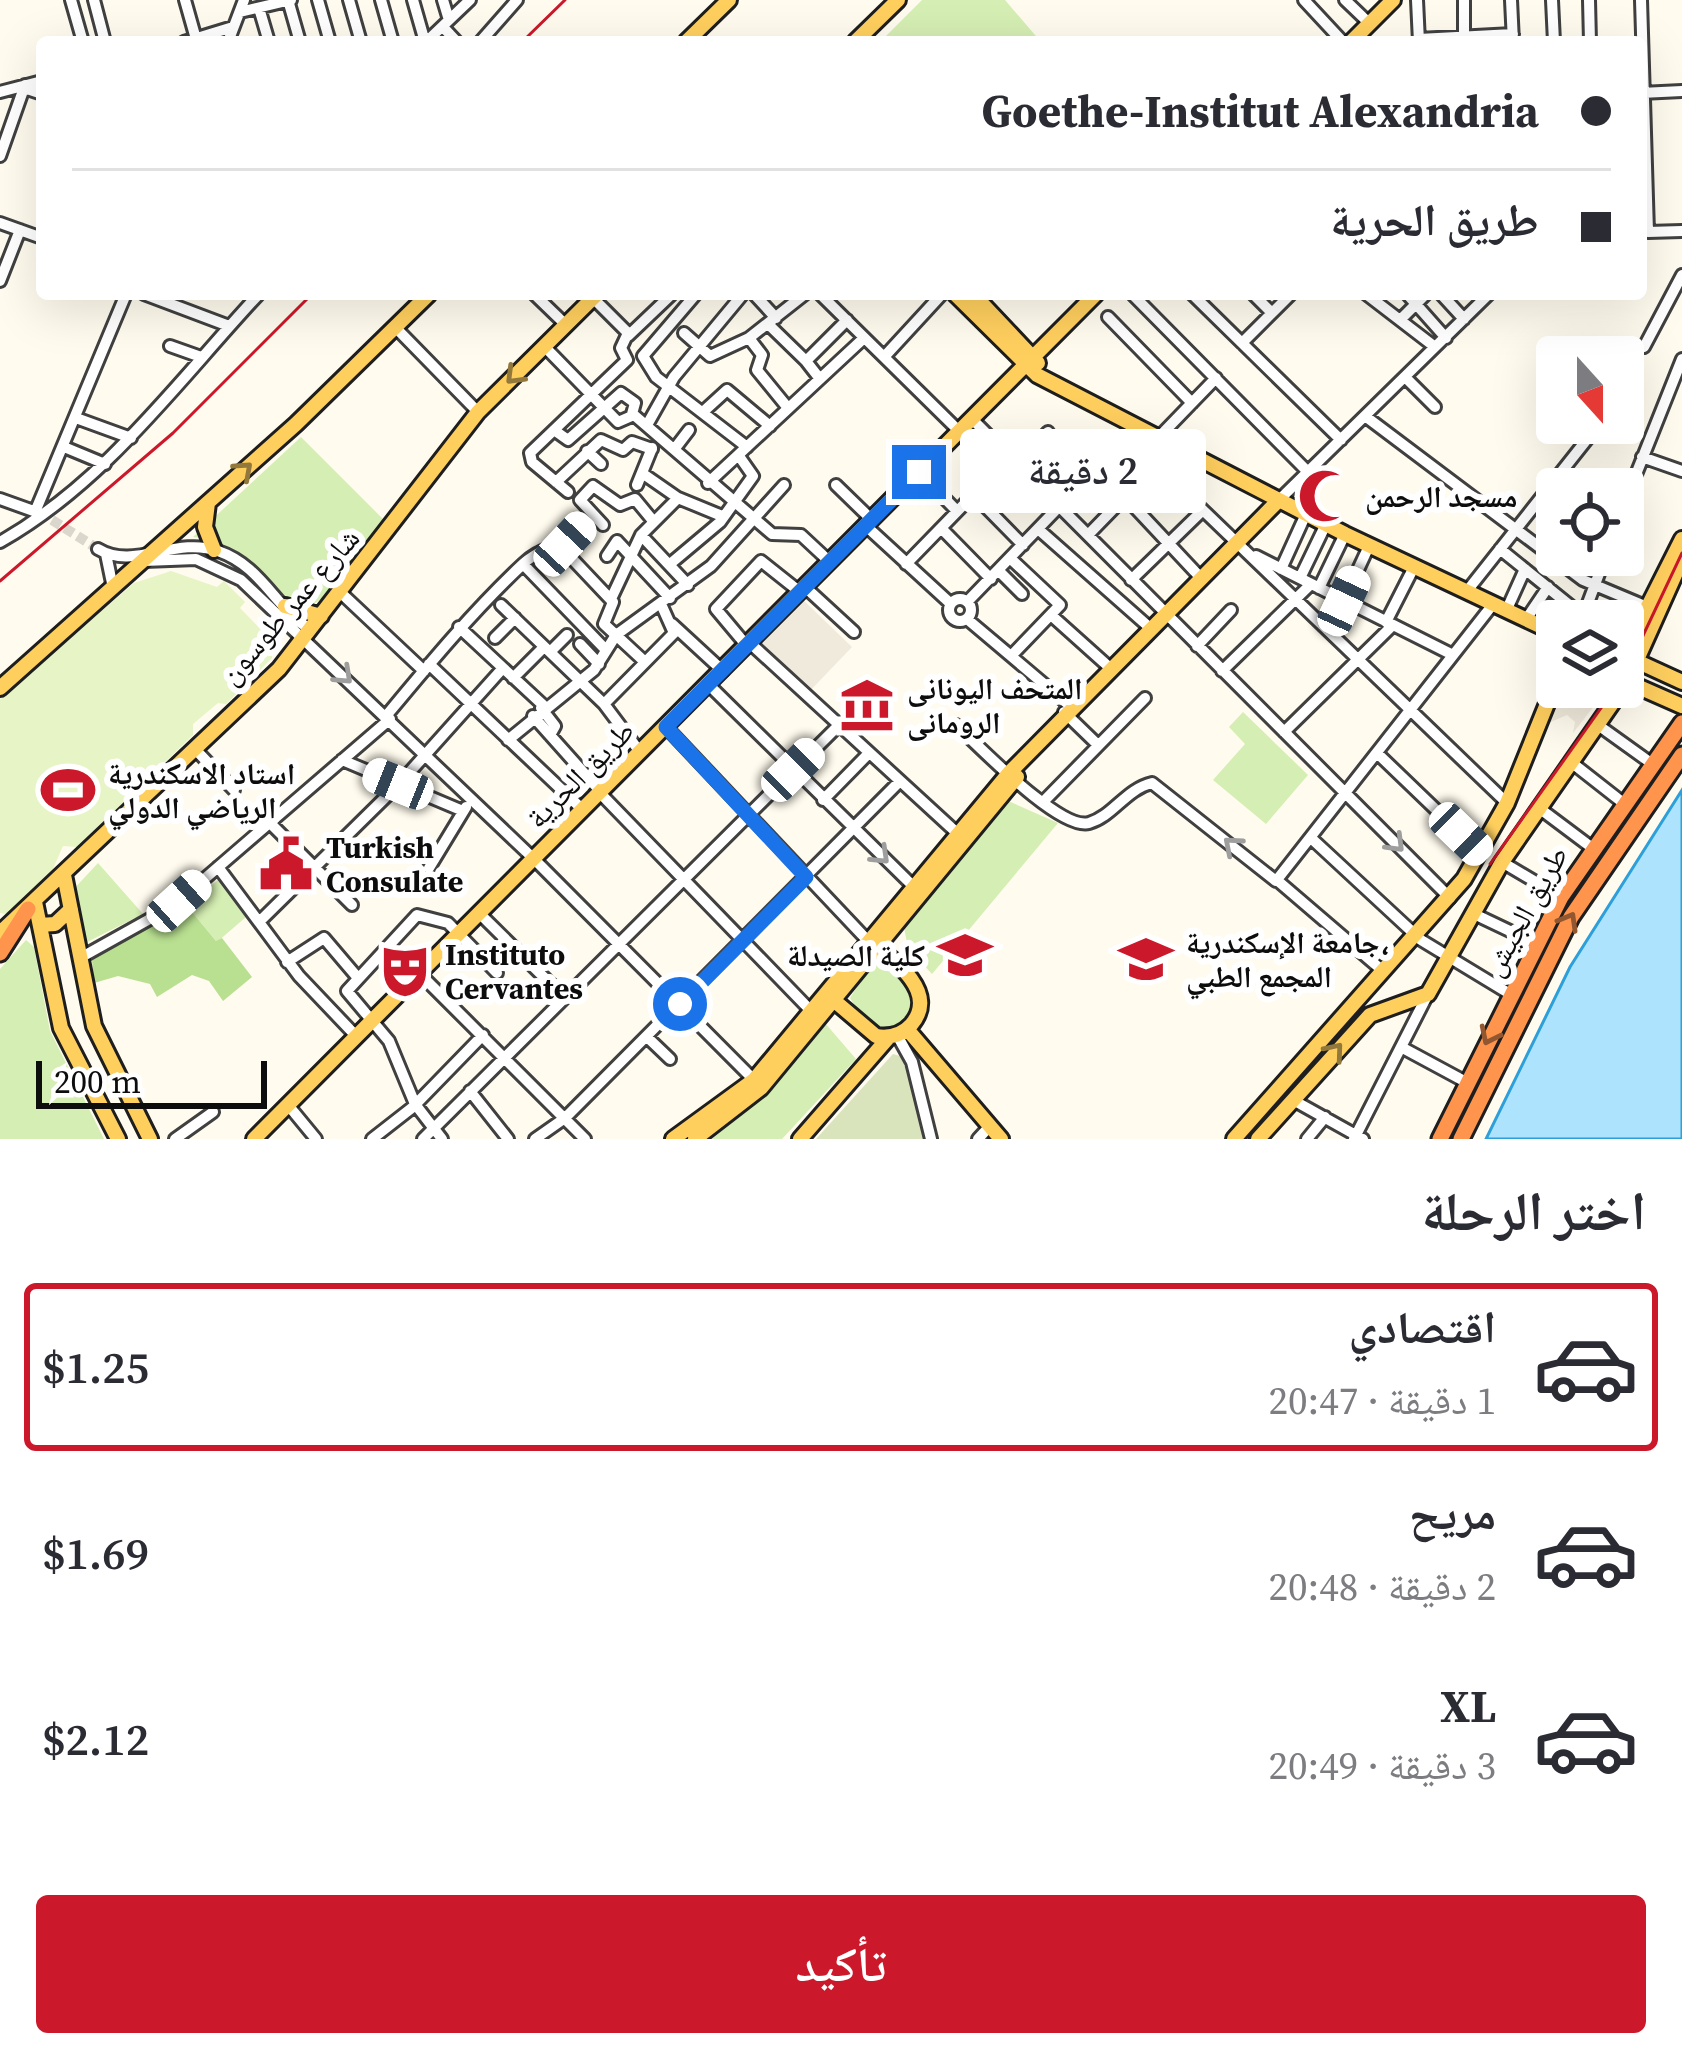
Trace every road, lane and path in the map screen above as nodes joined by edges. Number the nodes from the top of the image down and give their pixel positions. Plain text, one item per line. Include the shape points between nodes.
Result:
1 (71, 0) edge
2 (94, 0) edge
3 (185, 0) edge
4 (289, 0) edge
5 (318, 0) edge
6 (349, 0) edge
7 (381, 0) edge
8 (412, 0) edge
9 (443, 0) edge
10 (470, 0) edge
11 (517, 0) edge
12 (729, 0) edge
13 (898, 0) edge
14 (1304, 0) edge
15 (1345, 0) edge
16 (1393, 0) edge
17 (1417, 0) edge
18 (1463, 0) edge
19 (1511, 0) edge
20 (1552, 0) edge
21 (1589, 0) edge
22 (1644, 0) edge
23 (242, 6) edge
24 (259, 8) junction
25 (446, 24) junction
26 (233, 27) junction
27 (1369, 34) edge
28 (80, 36) edge
29 (103, 36) edge
30 (190, 36) edge
31 (203, 36) edge
32 (230, 36) edge
33 (266, 36) edge
34 (298, 36) edge
35 (328, 36) edge
36 (359, 36) edge
37 (391, 36) edge
38 (424, 36) edge
39 (433, 36) edge
40 (453, 36) edge
41 (485, 36) edge
42 (692, 36) edge
43 (861, 36) edge
44 (1341, 36) edge
45 (1419, 36) edge
46 (1464, 36) edge
47 (1513, 36) edge
48 (1554, 36) edge
49 (1591, 36) edge
50 (1644, 36) edge
51 (36, 83) edge
52 (25, 87) junction
53 (1682, 91) edge
54 (0, 92) edge
55 (36, 92) edge
56 (1647, 93) edge
57 (1647, 149) edge
58 (0, 156) edge
59 (0, 223) edge
60 (20, 230) junction
61 (1682, 231) edge
62 (36, 236) edge
63 (1682, 275) edge
64 (0, 281) edge
65 (125, 300) edge
66 (160, 300) edge
67 (253, 300) edge
68 (423, 300) edge
69 (540, 300) edge
70 (591, 300) edge
71 (598, 300) edge
72 (667, 300) edge
73 (690, 300) edge
74 (738, 300) edge
75 (758, 300) edge
76 (798, 300) edge
77 (826, 300) edge
78 (936, 300) edge
79 (970, 300) edge
80 (1090, 300) edge
81 (1138, 300) edge
82 (1200, 300) edge
83 (1259, 300) edge
84 (1285, 300) edge
85 (1384, 300) edge
86 (1411, 300) edge
87 (1447, 300) edge
88 (1484, 300) edge
89 (1272, 313) junction
90 (726, 316) junction
91 (1108, 317) dead end
92 (1464, 319) junction
93 (847, 320) junction
94 (1400, 320) junction
95 (772, 321) junction
96 (565, 324) junction
97 (229, 326) junction
98 (395, 327) junction
99 (684, 333) dead end
100 (628, 336) junction
101 (864, 338) junction
102 (1445, 338) junction
103 (746, 339) junction
104 (1242, 343) junction
105 (170, 346) dead end
106 (544, 346) junction
107 (1435, 347) junction
108 (1644, 347) dead end
109 (704, 353) junction
110 (201, 357) junction
111 (884, 357) junction
112 (1682, 359) edge
113 (806, 361) junction
114 (1029, 361) junction
115 (717, 372) dead end
116 (1406, 377) junction
117 (1216, 378) junction
118 (820, 379) junction
119 (1678, 379) edge
120 (661, 383) junction
121 (588, 396) junction
122 (1192, 403) junction
123 (1435, 407) dead end
124 (788, 408) junction
125 (602, 409) junction
126 (704, 411) junction
127 (478, 412) junction
128 (632, 414) junction
129 (1365, 416) junction
130 (76, 418) junction
131 (972, 418) junction
132 (770, 426) junction
133 (554, 430) junction
134 (653, 430) junction
135 (689, 430) dead end
136 (959, 431) junction
137 (1048, 432) dead end
138 (1148, 433) junction
139 (131, 438) junction
140 (1341, 440) junction
141 (1584, 444) edge
142 (64, 447) junction
143 (676, 447) junction
144 (652, 449) junction
145 (587, 452) junction
146 (743, 452) junction
147 (1642, 457) junction
148 (1014, 461) junction
149 (105, 464) junction
150 (601, 464) dead end
151 (1157, 464) junction
152 (1097, 467) junction
153 (1565, 468) edge
154 (1638, 468) edge
155 (1682, 471) edge
156 (919, 472) junction
157 (1308, 472) junction
158 (654, 481) junction
159 (556, 482) junction
160 (708, 483) junction
161 (784, 485) dead end
162 (836, 485) dead end
163 (568, 492) dead end
164 (974, 494) junction
165 (1125, 496) junction
166 (678, 498) junction
167 (0, 499) edge
168 (1280, 500) junction
169 (209, 502) junction
170 (732, 502) junction
171 (639, 503) junction
172 (1536, 504) edge
173 (1060, 506) junction
174 (1203, 510) junction
175 (957, 511) junction
176 (1306, 514) junction
177 (45, 516) junction
178 (722, 517) junction
179 (755, 521) junction
180 (653, 522) junction
181 (869, 523) junction
182 (584, 524) dead end
183 (1326, 524) junction
184 (604, 525) dead end
185 (941, 528) junction
186 (713, 529) junction
187 (1038, 529) junction
188 (1516, 529) junction
189 (1345, 534) junction
190 (641, 535) junction
191 (1088, 535) junction
192 (1682, 538) edge
193 (0, 542) edge
194 (1168, 543) junction
195 (1023, 545) junction
196 (1239, 546) junction
197 (1369, 546) junction
198 (561, 547) junction
199 (730, 548) junction
200 (158, 549) junction
201 (1500, 549) junction
202 (214, 550) junction
203 (632, 554) junction
204 (607, 556) dead end
205 (1011, 559) junction
206 (1682, 559) edge
207 (144, 561) junction
208 (830, 562) junction
209 (523, 564) junction
210 (670, 564) junction
211 (906, 564) junction
212 (1414, 567) junction
213 (1281, 569) junction
214 (1525, 569) junction
215 (256, 573) junction
216 (995, 575) junction
217 (1598, 576) edge
218 (1200, 577) junction
219 (1131, 580) junction
220 (245, 583) junction
221 (1310, 584) junction
222 (688, 585) junction
223 (1594, 586) junction
224 (1548, 587) junction
225 (112, 588) junction
226 (802, 590) junction
227 (1467, 591) junction
228 (340, 592) junction
229 (1022, 594) dead end
230 (610, 599) junction
231 (1295, 600) junction
232 (1562, 600) edge
233 (1589, 600) edge
234 (666, 601) junction
235 (1344, 601) junction
236 (967, 602) junction
237 (501, 604) dead end
238 (951, 604) junction
239 (285, 606) junction
240 (1500, 606) junction
241 (1645, 606) junction
242 (1644, 609) edge
243 (1231, 610) dead end
244 (1164, 613) junction
245 (1051, 615) junction
246 (321, 616) junction
247 (1527, 618) junction
248 (515, 619) junction
249 (967, 619) junction
250 (1536, 623) edge
251 (671, 624) junction
252 (1390, 624) junction
253 (543, 625) dead end
254 (459, 627) junction
255 (1149, 627) junction
256 (1644, 629) edge
257 (854, 632) dead end
258 (567, 634) dead end
259 (308, 635) junction
260 (533, 635) junction
261 (616, 635) junction
262 (495, 638) dead end
263 (580, 644) dead end
264 (748, 644) junction
265 (1197, 646) junction
266 (547, 649) junction
267 (606, 650) junction
268 (1012, 655) junction
269 (1454, 656) junction
270 (1358, 660) junction
271 (645, 662) junction
272 (599, 664) junction
273 (1644, 665) edge
274 (426, 667) junction
275 (1109, 667) junction
276 (1655, 669) junction
277 (722, 671) junction
278 (1222, 671) junction
279 (508, 673) junction
280 (579, 679) junction
281 (1682, 682) edge
282 (709, 685) junction
283 (0, 688) edge
284 (1645, 689) joint
285 (1145, 698) dead end
286 (470, 703) junction
287 (604, 704) junction
288 (1682, 706) edge
289 (1545, 708) edge
290 (1608, 708) edge
291 (1067, 709) junction
292 (539, 710) junction
293 (1411, 710) junction
294 (388, 718) junction
295 (1682, 723) edge
296 (838, 725) junction
297 (956, 725) dead end
298 (1598, 725) junction
299 (666, 727) junction
300 (1284, 732) junction
301 (508, 740) junction
302 (1098, 745) junction
303 (195, 749) junction
304 (640, 752) junction
305 (869, 753) junction
306 (1377, 753) junction
307 (424, 754) junction
308 (1682, 754) edge
309 (341, 760) junction
310 (1571, 762) junction
311 (1651, 763) junction
312 (793, 770) junction
313 (1015, 771) junction
314 (900, 781) junction
315 (398, 784) junction
316 (234, 790) dead end
317 (600, 792) junction
318 (1345, 793) junction
319 (471, 799) junction
320 (823, 800) junction
321 (1043, 802) junction
322 (1508, 802) junction
323 (1622, 802) junction
324 (1539, 808) junction
325 (582, 809) junction
326 (464, 812) junction
327 (748, 814) junction
328 (269, 821) junction
329 (853, 828) junction
330 (957, 833) junction
331 (1311, 838) junction
332 (1592, 847) junction
333 (1481, 854) junction
334 (534, 859) junction
335 (1502, 862) junction
336 (218, 867) junction
337 (314, 867) junction
338 (429, 868) dead end
339 (64, 875) junction
340 (684, 877) junction
341 (806, 877) junction
342 (1278, 880) junction
343 (914, 887) junction
344 (1561, 897) junction
345 (1450, 898) junction
346 (352, 905) dead end
347 (31, 906) junction
348 (71, 909) junction
349 (1472, 913) junction
350 (480, 914) junction
351 (259, 922) junction
352 (40, 925) junction
353 (0, 933) edge
354 (459, 935) junction
355 (1417, 936) junction
356 (742, 941) junction
357 (617, 943) junction
358 (1535, 943) junction
359 (873, 945) junction
360 (0, 953) edge
361 (80, 958) junction
362 (1447, 959) junction
363 (287, 962) junction
364 (310, 965) dead end
365 (1383, 971) junction
366 (497, 973) dead end
367 (420, 974) junction
368 (298, 976) junction
369 (358, 978) junction
370 (1429, 994) junction
371 (1510, 994) junction
372 (563, 997) junction
373 (831, 997) junction
374 (352, 1000) junction
375 (680, 1004) junction
376 (816, 1015) junction
377 (336, 1016) junction
378 (372, 1022) junction
379 (898, 1034) junction
380 (484, 1035) junction
381 (357, 1037) junction
382 (647, 1037) junction
383 (1401, 1047) junction
384 (504, 1055) junction
385 (670, 1060) dead end
386 (1466, 1082) junction
387 (757, 1084) junction
388 (470, 1091) junction
389 (1293, 1100) junction
390 (415, 1105) junction
391 (288, 1106) junction
392 (213, 1112) dead end
393 (565, 1118) junction
394 (1325, 1118) junction
395 (990, 1126) junction
396 (437, 1134) edge
397 (1358, 1138) edge
398 (118, 1139) edge
399 (150, 1139) edge
400 (175, 1139) edge
401 (254, 1139) edge
402 (316, 1139) edge
403 (372, 1139) edge
404 (423, 1139) edge
405 (508, 1139) edge
406 (535, 1139) edge
407 (585, 1139) edge
408 (673, 1139) edge
409 (694, 1139) edge
410 (800, 1139) edge
411 (931, 1139) edge
412 (978, 1139) edge
413 (1001, 1139) edge
414 (1234, 1139) edge
415 (1258, 1139) edge
416 (1307, 1139) edge
417 (1440, 1139) edge
418 (1461, 1139) edge

1 - 28 street
2 - 29 street
3 - 30 street
4 - 24 street
4 - 34 street
5 - 35 street
6 - 36 street
7 - 37 street
8 - 38 street
9 - 25 street
10 - 25 street
11 - 41 street
12 - 42 main road
13 - 43 main road
14 - 44 street
15 - 27 street
16 - 27 main road
17 - 45 street
18 - 46 street
19 - 47 street
20 - 48 street
21 - 49 street
22 - 50 street
23 - 24 street
23 - 26 street
24 - 33 street
25 - 39 street
25 - 40 street
26 - 31 street
26 - 32 street
51 - 52 street
52 - 54 street
52 - 55 street
52 - 58 street
53 - 56 street
57 - 61 street via 1650,232
59 - 60 street
60 - 62 street
60 - 64 street
63 - 108 street
65 - 130 street
66 - 97 street
67 - 97 street
68 - 98 main road
69 - 96 street
70 - 96 main road, شارع عمر طوسون
71 - 100 street
72 - 100 street
73 - 120 street via 644,352
74 - 90 street
75 - 95 street
76 - 95 street
77 - 93 street
78 - 111 street
79 - 114 main road
80 - 114 main road, طريق الحرية
81 - 117 street
82 - 104 street
83 - 89 street
84 - 89 street
85 - 94 street
86 - 94 street
86 - 102 street
87 - 92 street
88 - 92 street
89 - 104 street
90 - 103 street
90 - 109 street
91 - 122 street
92 - 102 street
93 - 101 street
93 - 113 street
94 - 107 street
95 - 103 street
95 - 113 street
96 - 106 main road, شارع عمر طوسون
97 - 110 street
98 - 127 street
169 -> 98 main road
99 - 109 street
100 - 121 street via 620,348 626,362
101 - 111 street
101 - 118 street
102 - 107 street
103 - 109 street
103 - 124 street
104 - 140 street
105 - 110 street
106 - 121 street
106 -> 127 main road, شارع عمر طوسون
107 - 116 street
109 - 115 street
109 - 120 street
110 - 139 street
111 - 136 street
112 - 119 street
113 - 118 street
114 - 131 main road, طريق الحرية
114 - 138 main road via 1045,378
116 - 123 street
116 - 129 street
117 - 122 street
117 - 157 street
118 - 124 street
119 - 147 street
120 - 126 street
120 - 134 street
121 - 125 street
121 - 133 street
122 - 138 street
124 - 132 street
125 - 128 street via 621,424
125 - 128 street via 625,394 635,404
125 - 133 street via 569,440
126 - 132 street via 728,391
126 - 146 street
127 - 228 main road, شارع عمر طوسون
128 - 134 street
129 - 140 street
129 - 188 street
130 - 139 street
130 - 142 street
131 - 136 main road, طريق الحرية
131 - 148 street
132 - 146 street
133 - 159 street via 530,453
134 - 143 street
134 - 144 street
135 - 143 street
136 - 156 main road, طريق الحرية
137 - 148 street
138 - 151 street
138 - 152 street
138 - 168 main road
139 - 149 street
140 - 157 street
141 - 153 street
142 - 149 street
142 - 177 street
143 - 160 street
144 - 145 street via 632,442 622,450 605,439
144 - 158 street via 639,479
145 - 150 street
145 - 159 street
146 - 160 street
146 - 170 street via 754,473
147 - 154 street
147 - 155 street
148 - 164 street
148 - 173 street
149 - 177 street
151 - 165 street
151 - 174 street
152 - 165 street
152 - 173 street
156 - 175 street
156 - 181 main road, طريق الحرية
157 - 168 street
158 - 166 street
158 - 171 street
159 - 163 street
160 - 170 street
161 - 179 street
162 - 181 street
164 - 175 street
164 - 195 street
165 - 191 street
165 - 194 street
166 - 178 street
166 - 180 street
167 - 177 street
168 - 176 main road
168 - 196 main road
169 - 200 main road
169 - 202 main road via 205,527
170 - 178 street
170 - 179 street
171 - 180 street
171 - 184 street via 631,498 620,506 595,485 581,496
172 - 188 street
173 - 187 street
173 - 191 street
174 - 194 street
174 - 196 street
175 - 185 street
176 - 183 main road
176 - 213 street
177 - 193 street
178 - 186 street
179 - 199 street
179 - 208 street via 778,536 806,538
180 - 190 street
181 - 208 main road, طريق الحرية
181 - 211 street
182 - 198 street
183 - 189 main road
183 - 221 street
185 - 211 street
185 - 216 street
186 - 199 street
186 - 210 street
187 - 195 street
187 - 255 street
188 - 201 street
188 - 223 street
189 - 197 main road
189 - 221 street
190 - 203 street
190 - 210 street
191 - 219 street
192 - 241 main road
194 - 218 street
194 - 219 street
195 - 205 street
196 - 213 street
196 - 218 main road
196 - 231 street
197 - 212 main road
197 - 235 street
198 - 209 street
198 - 230 street
199 - 222 street
200 - 202 street
200 - 207 main road
200 - 225 street via 132,557 102,552
201 - 214 street
201 - 227 street
202 - 215 street
203 - 204 street via 616,541
203 - 230 street
203 - 234 street
205 - 216 street
205 - 245 street via 1059,603
206 - 256 main road
207 - 220 street via 202,561
207 - 225 main road
208 - 226 main road, طريق الحرية
209 - 254 street
209 - 267 street
210 - 222 street
211 - 238 street
212 - 227 main road
212 - 252 street
213 - 221 street
214 - 224 street
214 - 240 street
215 - 220 street
215 - 239 street
216 - 229 street
216 - 236 street
217 - 223 street
218 - 244 main road
219 - 244 street
220 - 259 street
221 - 231 street
221 - 235 street
222 - 234 street
223 - 233 street
223 - 241 street
224 - 232 street
224 - 247 street
225 - 283 main road
226 - 257 street
226 - 264 main road, طريق الحرية
226 - 264 street via 761,561 716,609
227 - 240 main road
228 - 246 main road, شارع عمر طوسون
228 - 274 street
230 - 261 street via 604,624
231 - 270 street
231 - 278 street
234 - 251 street
234 - 261 street
235 - 252 street
236 - 238 street
236 - 249 street
237 - 248 street
238 - 249 street via 953,619
239 - 246 main road
239 - 259 street
240 - 247 main road
240 - 269 street
241 - 242 main road
243 - 265 street
244 - 255 main road
244 - 265 street
245 - 268 street
245 - 275 street
246 - 259 main road, شارع عمر طوسون
247 - 250 main road
248 - 260 street
248 - 262 street
249 - 268 street
251 - 271 street via 674,633
251 - 277 street
252 - 269 street
252 - 270 street
253 - 260 street
254 - 274 street
254 - 279 street
255 - 275 main road
258 - 266 street
259 -> 294 street
259 - 303 main road, شارع عمر طوسون
260 - 266 street
261 - 267 street
261 - 271 street
263 - 272 street
264 - 277 main road, طريق الحرية
264 - 296 street
265 - 278 street
266 - 279 street
266 - 280 street
267 - 272 street
268 - 291 street
269 - 293 street
270 - 293 street
270 - 300 street
271 - 287 street
272 - 280 street
273 - 276 main road
274 - 286 street
274 - 294 street
275 - 291 main road
276 - 281 main road
276 - 284 main road via 1655,684
277 - 282 main road, طريق الحرية
278 - 300 street
279 - 286 street
279 - 292 street
280 - 287 street
280 - 292 street
282 - 299 main road, طريق الحرية
282 - 312 street
284 - 288 main road
285 - 302 street
286 - 301 street
286 - 307 street
287 - 304 street
289 - 322 main road
290 - 298 main road
291 - 302 street
291 - 313 main road
292 - 301 street
292 - 317 street via 550,735
293 - 306 street
293 - 322 street
294 - 307 street
294 - 309 street
295 - 311 highway, طريق الجيش
296 - 305 street
296 - 312 street
297 - 313 street
298 - 310 main road
298 - 311 street
299 - 304 main road, طريق الحرية
299 - 327 street
300 - 318 street
301 - 325 street
302 - 321 street
303 - 316 street
303 - 339 main road, شارع عمر طوسون
304 - 317 main road, طريق الحرية
305 - 314 street
305 - 320 street
306 - 318 street
306 - 333 street
307 - 315 street
307 - 319 street
418 -> 308 highway, طريق الجيش via 1571,917
309 - 315 street
309 - 328 street
310 - 323 street
310 - 324 main road
311 - 323 highway, طريق الجيش
312 - 320 street
312 - 327 street
313 - 321 street
313 - 330 main road
313 - 359 main road
314 - 329 street
314 - 330 street
315 - 326 street
315 - 337 street
317 - 325 main road, طريق الحرية
317 - 340 street
318 - 331 street
318 -> 345 street
319 - 326 street
319 - 334 street
320 - 329 street
342 -> 321 street via 1152,784 1084,823
322 - 333 main road
323 - 332 highway, طريق الجيش
324 - 332 street
324 - 335 main road
325 - 334 main road, طريق الحرية
326 - 338 street
327 - 340 street
327 - 341 street
328 - 336 street
328 - 337 street
329 - 341 street
329 -> 343 street
330 - 343 main road
331 - 342 street
331 - 355 street
332 - 344 highway, طريق الجيش
333 - 345 main road
334 - 350 main road, طريق الحرية
334 - 357 street
335 - 344 street
335 - 349 main road
336 - 351 street
336 - 361 street via 169,909
337 - 346 street
337 - 351 street
339 - 347 main road, شارع عمر طوسون
339 - 348 main road
340 - 356 street
340 - 357 street
341 - 356 street
341 - 359 street
342 - 365 street
343 - 359 main road
344 - 358 highway, طريق الجيش
345 - 355 main road
347 - 352 main road
347 - 353 main road, شارع عمر طوسون
347 - 360 highway
348 - 352 main road via 62,921
348 - 361 main road
349 - 358 street
349 - 362 main road
350 - 354 main road, طريق الحرية
350 - 372 street
351 - 363 street
352 - 398 main road via 61,1028
354 - 366 street
354 - 367 main road, طريق الحرية
354 - 369 street via 442,919 417,915
355 - 362 street
355 - 365 main road
356 - 375 street
356 - 376 street
357 - 372 street
357 - 375 street
358 - 371 highway, طريق الجيش
359 - 373 main road
359 - 379 main road via 917,990 920,1008
361 - 399 main road via 94,1026
362 - 370 main road
362 - 371 street
363 - 368 street
363 - 369 street via 324,938
364 - 368 street
365 - 414 main road
367 - 378 main road, طريق الحرية
367 - 380 street
368 - 377 street
369 - 374 street via 347,992
370 - 383 street
389 -> 370 main road via 1370,1015
371 -> 386 highway, طريق الجيش
372 - 384 street
373 - 376 main road
373 - 379 main road via 870,1033
374 - 377 street
374 - 378 street
375 - 382 street
375 - 387 street
376 - 387 main road
377 - 381 street
378 - 381 main road, طريق الحرية
378 - 390 street via 397,1053
379 - 395 main road
379 - 410 main road
379 - 411 street
380 - 384 street
380 - 390 street
381 - 391 main road, طريق الحرية
382 - 385 street
382 - 393 street
383 - 386 street
383 - 397 street
384 - 388 street
384 - 393 street
386 - 417 highway, طريق الجيش
387 - 408 main road
387 - 409 main road
388 - 396 street
388 - 405 street
389 - 394 street
389 - 415 main road
390 - 396 street
390 - 403 street
391 - 401 main road, طريق الحرية
391 - 402 street
392 - 400 street
393 - 406 street
393 - 407 street
394 - 397 street
394 - 416 street
395 - 412 street
395 - 413 main road
396 - 404 street

